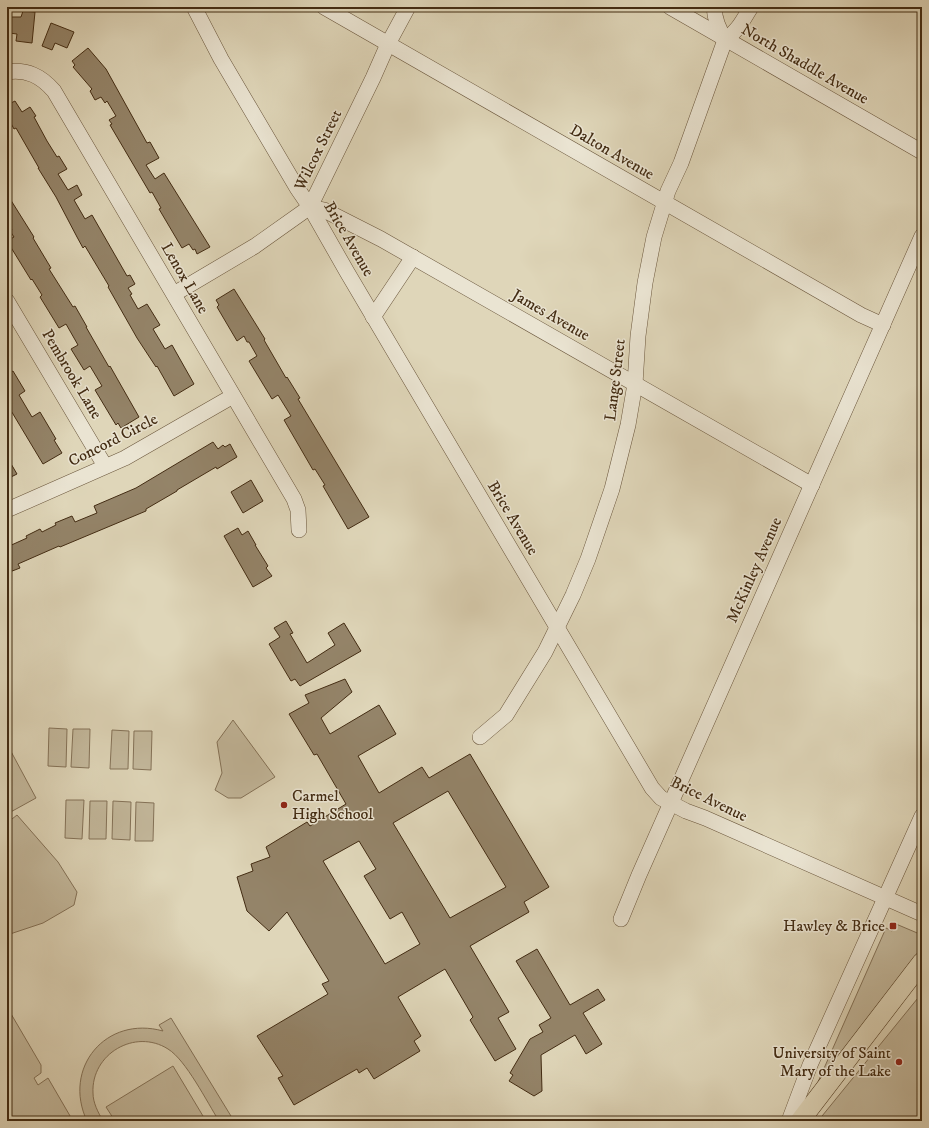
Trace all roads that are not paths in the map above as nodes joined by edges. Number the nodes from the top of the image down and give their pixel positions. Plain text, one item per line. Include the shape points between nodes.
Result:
1 (194, 7) edge
2 (324, 7) edge
3 (408, 7) edge
4 (670, 7) edge
5 (714, 7) edge
6 (751, 7) edge
7 (726, 40) junction
8 (388, 44) junction
9 (9, 71) edge
10 (922, 152) edge
11 (665, 203) junction
12 (310, 207) junction
13 (922, 236) edge
14 (413, 258) junction
15 (174, 294) junction
16 (7, 301) edge
17 (373, 317) junction
18 (883, 325) junction
19 (635, 384) junction
20 (233, 396) junction
21 (105, 466) junction
22 (812, 485) junction
23 (7, 510) edge
24 (299, 530) dead end
25 (557, 628) junction
26 (480, 737) dead end
27 (671, 804) junction
28 (922, 816) edge
29 (886, 898) junction
30 (922, 914) edge
31 (621, 919) dead end
32 (922, 962) edge
33 (789, 1121) edge
34 (800, 1121) edge

1 - 12 street, Brice Avenue via 221,58
2 - 8 street, Dalton Avenue
3 - 8 street, Wilcox Street
4 - 7 street, North Shaddle Avenue
5 - 7 street via 718,28
6 - 7 street via 733,35
7 - 10 street, North Shaddle Avenue
7 - 11 street, Lange Street
8 - 11 street, Dalton Avenue
8 - 12 street, Wilcox Street
9 - 15 street, Lenox Lane via 28,72 37,76 54,92
11 - 18 street, Dalton Avenue via 861,315
11 - 19 street, Lange Street via 654,237 645,283
12 - 14 street, James Avenue via 324,210
12 - 15 street, Wilcox Street via 255,246
12 - 17 street, Brice Avenue
13 - 18 street, McKinley Avenue
14 - 17 street
14 - 19 street, James Avenue
15 - 20 street, Lenox Lane
16 - 21 street, Pembrook Lane
17 - 25 street, Brice Avenue
18 - 22 street, McKinley Avenue
19 - 22 street, James Avenue
19 - 25 street, Lange Street via 612,489 588,559
20 - 21 street, Concord Circle via 125,458
20 - 24 street, Lenox Lane via 294,499 298,510
21 - 23 street, Concord Circle
22 - 27 street, McKinley Avenue
25 - 26 street, Lange Street via 506,715
25 - 27 street, Brice Avenue via 652,788
27 - 29 street, Brice Avenue
27 - 31 street, McKinley Avenue
28 - 29 street
29 - 30 street, Brice Avenue
29 - 33 street via 810,1065
32 - 34 main road

